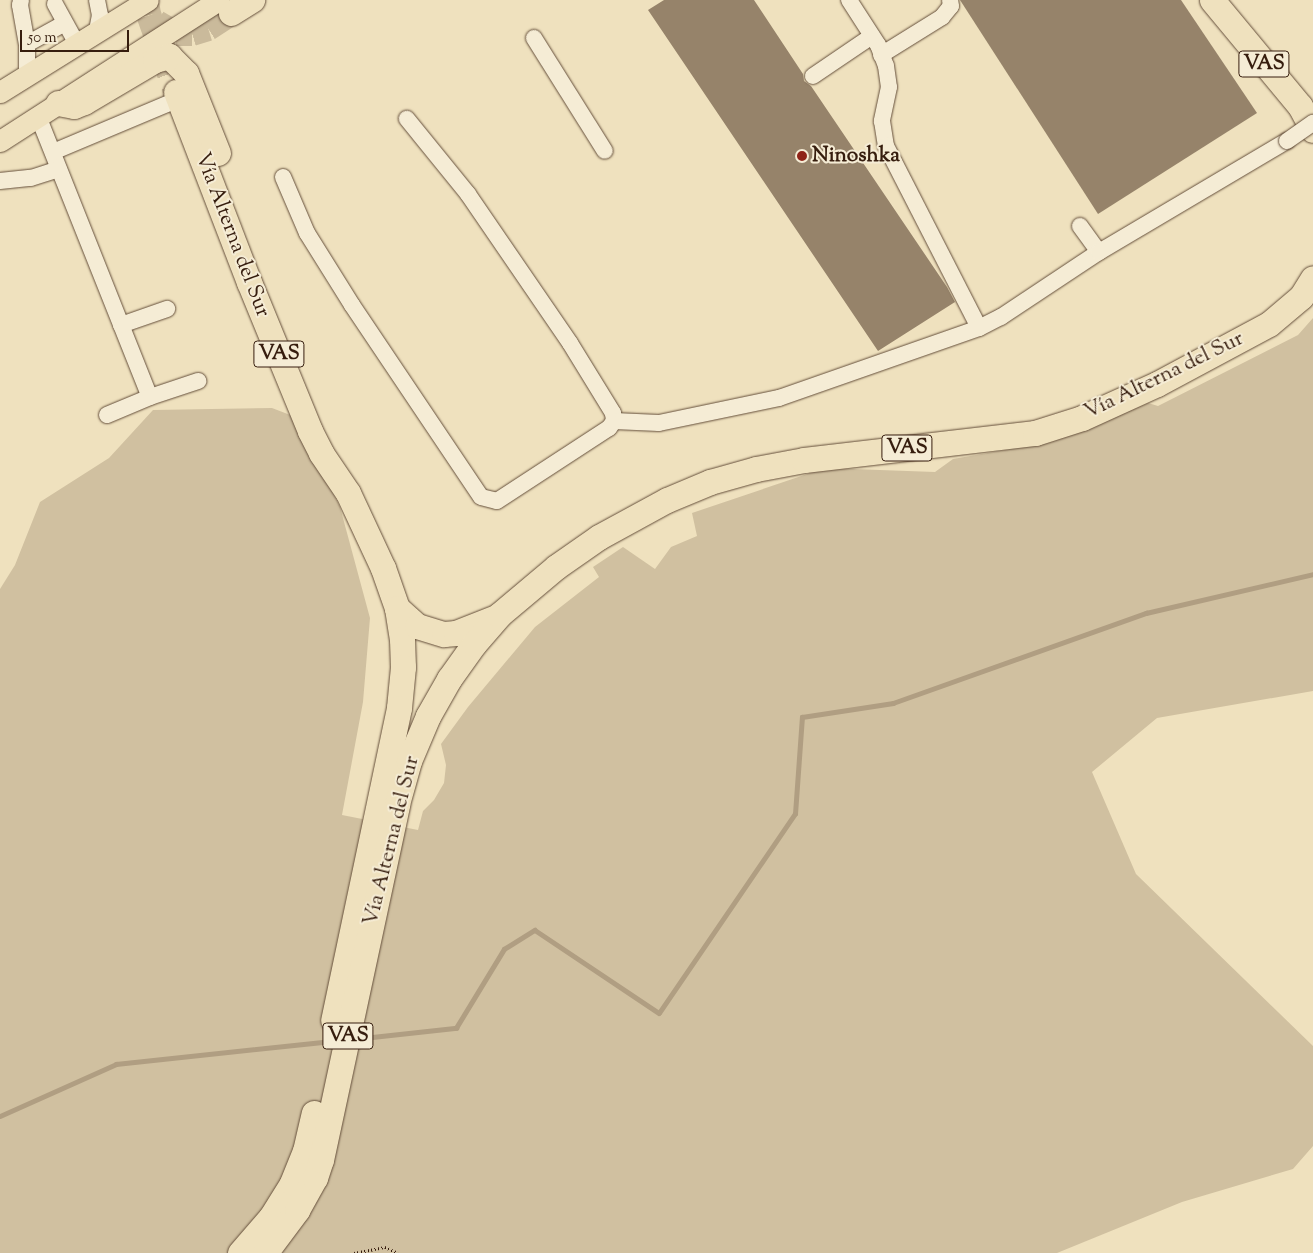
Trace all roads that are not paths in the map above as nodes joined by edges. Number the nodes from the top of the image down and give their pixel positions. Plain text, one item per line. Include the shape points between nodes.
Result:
1 (21, 0) edge
2 (97, 0) edge
3 (148, 0) edge
4 (252, 0) edge
5 (849, 0) edge
6 (950, 0) edge
7 (1212, 0) edge
8 (55, 4) dead end
9 (225, 7) edge
10 (65, 23) junction
11 (97, 31) junction
12 (872, 36) junction
13 (534, 38) dead end
14 (27, 44) junction
15 (77, 44) junction
16 (882, 55) junction
17 (27, 75) junction
18 (813, 76) dead end
19 (0, 92) edge
20 (172, 98) joint
21 (48, 110) junction
22 (407, 119) dead end
23 (1313, 123) edge
24 (1313, 130) edge
25 (0, 141) edge
26 (605, 151) dead end
27 (53, 152) junction
28 (59, 169) junction
29 (283, 177) dead end
30 (0, 181) edge
31 (1080, 226) dead end
32 (1099, 252) junction
33 (1313, 278) edge
34 (168, 309) dead end
35 (121, 325) junction
36 (979, 328) junction
37 (198, 381) dead end
38 (150, 397) junction
39 (107, 415) dead end
40 (614, 421) junction
41 (348, 493) junction
42 (398, 608) junction
43 (499, 615) junction
44 (388, 804) junction
45 (240, 1253) edge
46 (265, 1253) edge

1 - 14 street
2 - 11 street via 100,15
3 - 11 main road
4 - 9 highway
5 - 12 street
6 - 16 street via 951,6 942,17
7 - 24 highway, VAS via 1300,106
8 - 10 street
9 - 21 main road
10 - 14 street
10 - 15 street
11 - 15 main road
12 - 16 street
12 - 18 street
13 - 26 street
14 - 17 street
15 - 17 main road
16 - 36 street via 889,87 882,121 886,146
17 - 19 main road
20 - 27 street
20 - 41 highway, Vía Alterna del Sur / VAS via 310,431
21 - 25 main road
21 - 27 street
21 - 41 highway via 84,102 162,57 169,56 186,73 260,272 342,465
22 - 40 street via 468,194 570,343 613,413
23 - 32 street, bridge
27 - 28 street
28 - 30 street via 31,178
28 - 35 street
29 - 40 street via 307,233 481,497 497,501 609,428
31 - 32 street
32 - 36 street
33 - 43 highway, Vía Alterna del Sur / VAS via 1300,297 1269,324 1157,384 1082,418 1035,433 804,460 710,482 667,500 599,537 556,567
34 - 35 street
35 - 38 street
36 - 40 street via 778,398 659,424
37 - 38 street
38 - 39 street
41 - 42 highway, Vía Alterna del Sur / VAS
42 - 43 highway via 417,626 444,634 456,633
42 - 44 highway, Vía Alterna del Sur / VAS via 403,667
43 - 44 highway, Vía Alterna del Sur / VAS via 449,679 428,716
44 - 45 highway, Vía Alterna del Sur / VAS via 307,1143 292,1184 271,1217
44 - 46 highway, Vía Alterna del Sur / VAS via 321,1160 297,1210

